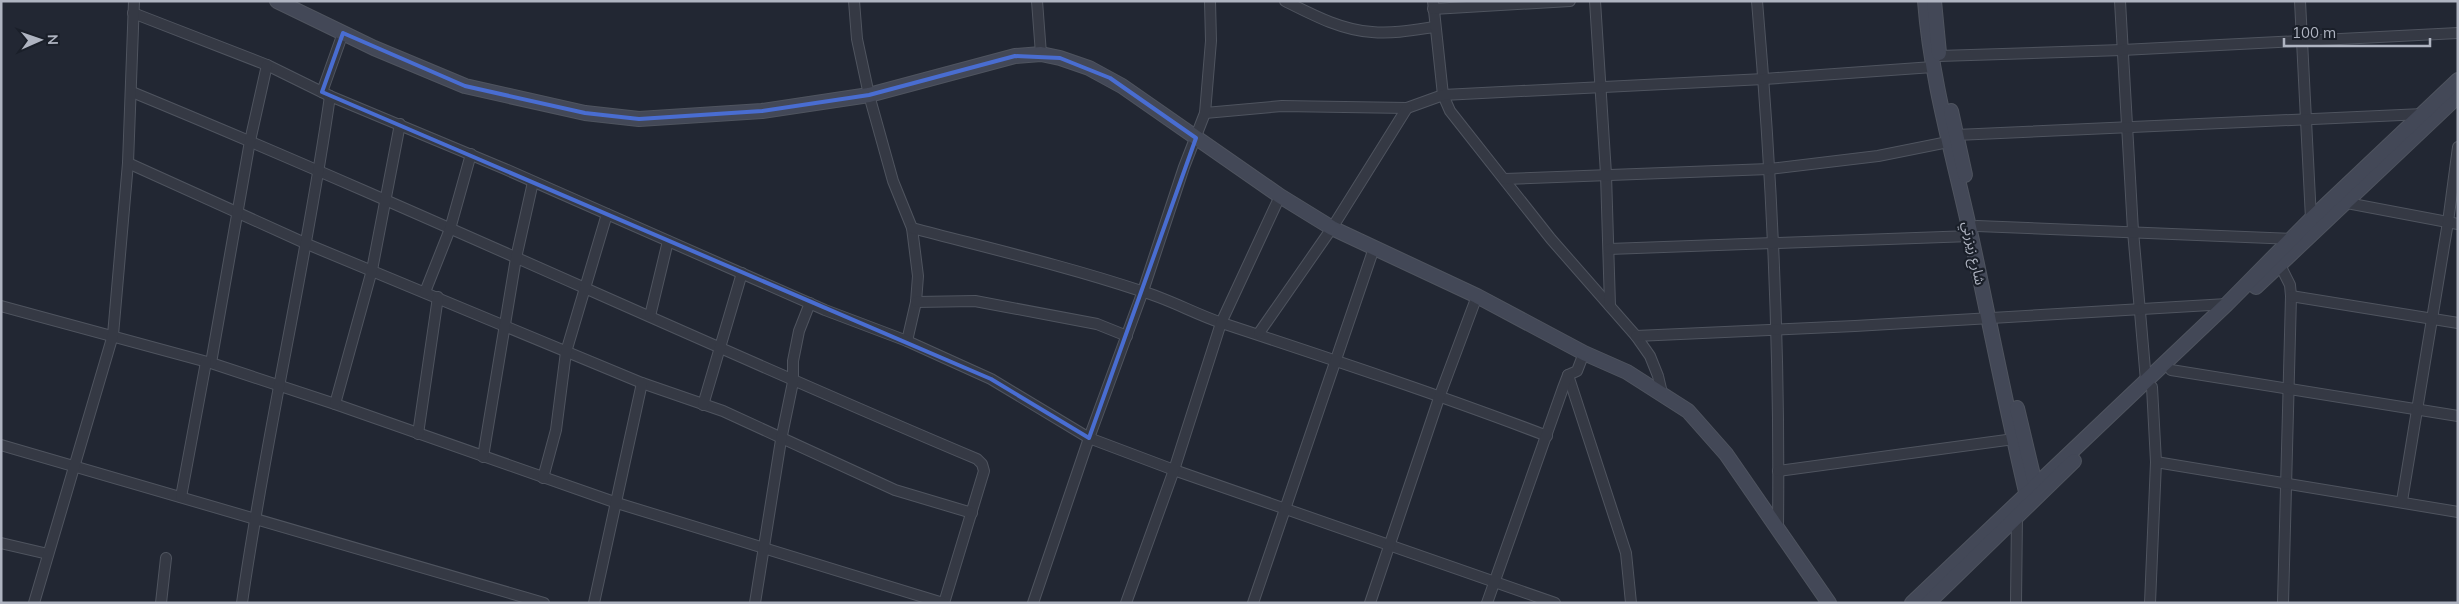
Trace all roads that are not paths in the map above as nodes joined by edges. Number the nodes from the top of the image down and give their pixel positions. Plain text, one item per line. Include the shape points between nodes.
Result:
1 (134, 1) edge
2 (277, 1) edge
3 (854, 1) edge
4 (1037, 1) edge
5 (1210, 1) edge
6 (1285, 1) edge
7 (1570, 1) edge
8 (1595, 1) edge
9 (1757, 1) edge
10 (1925, 1) edge
11 (1934, 1) edge
12 (2120, 1) edge
13 (2300, 1) edge
14 (1433, 5) edge
15 (134, 13) junction
16 (1434, 27) junction
17 (343, 33) junction
18 (2458, 33) edge
19 (2302, 41) junction
20 (2122, 50) junction
21 (1040, 54) junction
22 (1936, 61) junction
23 (267, 66) junction
24 (1764, 79) junction
25 (2458, 80) edge
26 (1602, 87) junction
27 (132, 92) junction
28 (326, 94) junction
29 (868, 95) junction
30 (1443, 95) junction
31 (2458, 96) edge
32 (1407, 108) junction
33 (1206, 113) junction
34 (2423, 114) junction
35 (2306, 120) junction
36 (400, 124) junction
37 (2126, 126) junction
38 (1196, 138) junction
39 (1952, 138) junction
40 (250, 140) junction
41 (2458, 147) edge
42 (471, 154) junction
43 (128, 164) junction
44 (1769, 169) junction
45 (319, 171) junction
46 (1606, 174) junction
47 (1505, 179) junction
48 (534, 182) junction
49 (1280, 196) junction
50 (385, 201) junction
51 (2347, 203) junction
52 (237, 214) junction
53 (606, 214) junction
54 (2311, 219) junction
55 (2453, 223) edge
56 (912, 228) junction
57 (1332, 228) junction
58 (450, 229) junction
59 (1974, 231) junction
60 (2133, 231) junction
61 (2292, 239) junction
62 (668, 241) junction
63 (1772, 242) junction
64 (307, 244) junction
65 (1374, 248) junction
66 (1609, 249) junction
67 (516, 258) junction
68 (2280, 265) junction
69 (372, 270) junction
70 (742, 273) junction
71 (584, 289) junction
72 (1143, 291) junction
73 (425, 292) junction
74 (1477, 296) junction
75 (2291, 296) junction
76 (438, 297) junction
77 (916, 302) junction
78 (810, 303) junction
79 (2227, 304) junction
80 (1, 306) edge
81 (1610, 306) junction
82 (2138, 308) junction
83 (650, 316) junction
84 (1991, 317) junction
85 (2432, 319) junction
86 (1221, 323) junction
87 (2458, 323) edge
88 (504, 326) junction
89 (1775, 329) junction
90 (1259, 334) junction
91 (112, 335) junction
92 (1127, 336) junction
93 (1636, 336) junction
94 (907, 341) junction
95 (718, 347) junction
96 (566, 352) junction
97 (1584, 353) junction
98 (1338, 360) junction
99 (208, 362) junction
100 (2171, 370) junction
101 (1568, 375) junction
102 (794, 382) junction
103 (642, 383) junction
104 (2149, 384) junction
105 (280, 385) junction
106 (2287, 388) junction
107 (1662, 393) junction
108 (1440, 395) junction
109 (335, 404) junction
110 (704, 405) junction
111 (2416, 409) junction
112 (2458, 416) edge
113 (418, 434) junction
114 (1547, 436) junction
115 (1089, 438) junction
116 (2014, 439) junction
117 (781, 440) junction
118 (1, 444) edge
119 (483, 457) junction
120 (2156, 462) junction
121 (75, 467) junction
122 (1174, 470) junction
123 (1778, 472) junction
124 (543, 478) junction
125 (2285, 482) junction
126 (181, 497) junction
127 (2027, 500) junction
128 (2402, 501) junction
129 (617, 503) junction
130 (1287, 508) junction
131 (2458, 512) edge
132 (972, 513) junction
133 (254, 518) junction
134 (1778, 526) junction
135 (1, 543) edge
136 (1390, 544) junction
137 (764, 546) junction
138 (48, 554) junction
139 (166, 558) dead end
140 (1495, 582) junction
141 (34, 603) edge
142 (161, 603) edge
143 (242, 603) edge
144 (544, 603) edge
145 (594, 603) edge
146 (755, 603) edge
147 (943, 603) edge
148 (1033, 603) edge
149 (1126, 603) edge
150 (1253, 603) edge
151 (1370, 603) edge
152 (1487, 603) edge
153 (1555, 603) edge
154 (1631, 603) edge
155 (1829, 603) edge
156 (1912, 603) edge
157 (1928, 603) edge
158 (2016, 603) edge
159 (2150, 603) edge
160 (2283, 603) edge

1 - 15 street
2 - 17 street
3 - 29 street via 857,39
4 - 21 street
5 - 33 street
6 - 16 street via 1335,24 1373,33
7 - 14 street
8 - 26 street
9 - 24 street
10 - 22 street, شارع زيزرتي
11 - 22 street, شارع زيزرتي
12 - 20 street
13 - 19 street
14 - 16 street
15 - 23 street
15 - 27 street
16 - 30 street
17 - 28 street
17 - 29 street via 465,86 530,102 639,119 762,111
18 - 19 street
19 - 20 street
19 - 35 street
20 - 22 street
20 - 37 street
21 - 29 street via 1015,56
21 - 38 street via 1060,58 1110,78
22 - 24 street
22 - 39 street, شارع زيزرتي
23 - 28 street
23 - 40 street
24 - 26 street
24 - 44 street
25 - 34 street
26 - 30 street
26 - 46 street
27 - 40 street
27 - 43 street
28 - 36 street
28 - 45 street
29 - 56 street via 893,181
30 - 32 street
30 - 47 street via 1460,126
31 - 51 street
32 - 33 street via 1290,106
32 - 57 street
33 - 38 street
34 - 35 street
34 - 54 street
35 - 37 street
35 - 54 street
36 - 42 street
36 - 50 street
37 - 39 street
37 - 60 street
38 - 49 street
38 - 72 street
39 - 44 street via 1878,156
39 - 59 street, شارع زيزرتي
40 - 45 street
40 - 52 street
41 - 55 street
42 - 48 street
42 - 58 street
43 - 52 street
43 - 91 street
44 - 46 street
44 - 63 street
45 - 50 street
45 - 64 street
46 - 47 street
46 - 66 street
47 - 81 street via 1551,239
48 - 53 street
48 - 67 street
49 - 57 street
49 - 86 street
50 - 58 street
50 - 69 street
51 - 55 street
51 - 68 street
52 - 64 street
52 - 99 street
53 - 62 street
53 - 71 street
54 - 61 street
55 - 85 street
56 - 72 street
56 - 77 street via 918,276
57 - 65 street
57 - 90 street
58 - 67 street
58 - 73 street
59 - 60 street
59 - 63 street
59 - 84 street, شارع زيزرتي
60 - 61 street
60 - 82 street
61 - 79 street
62 - 70 street
62 - 83 street
63 - 66 street
63 - 89 street
64 - 69 street
64 - 105 street
65 - 74 street
65 - 98 street
66 - 81 street
67 - 71 street
67 - 88 street
68 - 75 street
68 - 100 street
69 - 73 street
69 - 109 street
70 - 78 street
70 - 95 street
71 - 83 street
71 - 96 street
72 - 86 street
72 - 92 street
73 - 76 street
74 - 97 street
74 - 108 street
75 - 85 street
75 - 106 street
76 - 88 street
76 - 113 street
77 - 92 street via 983,302 1097,324
77 - 94 street
78 - 94 street
78 - 102 street via 798,331 792,361
79 - 82 street
79 - 104 street
80 - 91 street
81 - 93 street
82 - 84 street
82 - 104 street
83 - 95 street
84 - 89 street
84 - 116 street, شارع زيزرتي
84 - 127 street, شارع زيزرتي
85 - 87 street
85 - 111 street
86 - 90 street
86 - 122 street
88 - 96 street
88 - 119 street
89 - 93 street
89 - 123 street
90 - 98 street
91 - 99 street
91 - 121 street
92 - 115 street
93 - 107 street via 1650,356
94 - 115 street via 991,379
95 - 102 street
95 - 110 street
96 - 103 street
96 - 124 street via 556,430
97 - 101 street via 1577,371
97 - 107 street
98 - 108 street
98 - 130 street
99 - 105 street
99 - 126 street
100 - 104 street
100 - 106 street
101 - 114 street
101 - 154 street via 1626,553
102 - 117 street
102 - 132 street via 977,459 984,471
103 - 110 street
103 - 129 street
104 - 120 street
104 - 127 street
105 - 109 street
105 - 133 street
106 - 111 street
106 - 125 street
107 - 134 street via 1706,429
108 - 114 street
108 - 136 street
109 - 113 street
110 - 117 street
111 - 112 street
111 - 128 street
113 - 119 street
114 - 140 street
115 - 122 street
115 - 148 street
116 - 123 street
116 - 127 street, شارع زيزرتي
117 - 132 street via 895,490
117 - 137 street
118 - 121 street
119 - 124 street
120 - 125 street
120 - 159 street
121 - 126 street
121 - 138 street
122 - 130 street
122 - 149 street
123 - 134 street
124 - 129 street
125 - 128 street
125 - 160 street
126 - 133 street
127 - 156 street
127 - 157 street
127 - 158 street
128 - 131 street
129 - 137 street
129 - 145 street
130 - 136 street
130 - 150 street
132 - 147 street
133 - 143 street
133 - 144 street
134 - 155 street
135 - 138 street
136 - 140 street
136 - 151 street
137 - 146 street
137 - 147 street
138 - 141 street
139 - 142 street
140 - 152 street
140 - 153 street

